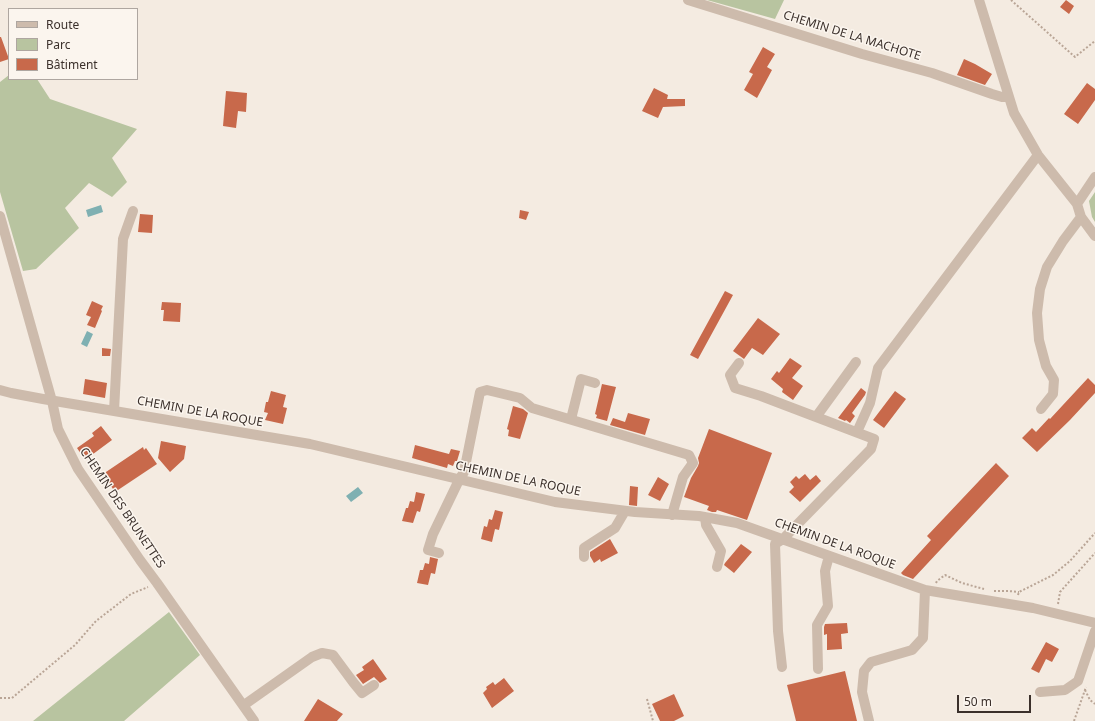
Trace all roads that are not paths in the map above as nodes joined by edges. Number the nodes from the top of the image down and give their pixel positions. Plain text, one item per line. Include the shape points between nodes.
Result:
1 (688, 0) edge
2 (979, 0) edge
3 (1008, 97) junction
4 (1038, 155) junction
5 (1095, 177) edge
6 (1077, 204) junction
7 (133, 211) dead end
8 (0, 216) edge
9 (1081, 217) junction
10 (1095, 236) edge
11 (856, 362) dead end
12 (738, 363) dead end
13 (595, 383) dead end
14 (0, 390) edge
15 (52, 401) junction
16 (1041, 409) dead end
17 (114, 411) junction
18 (816, 417) junction
19 (571, 420) junction
20 (856, 432) junction
21 (459, 480) junction
22 (625, 511) junction
23 (672, 515) junction
24 (705, 517) junction
25 (783, 539) junction
26 (439, 553) dead end
27 (829, 556) junction
28 (584, 558) dead end
29 (717, 567) dead end
30 (929, 591) junction
31 (1095, 623) edge
32 (1095, 631) edge
33 (782, 667) dead end
34 (818, 669) dead end
35 (374, 685) dead end
36 (1040, 692) dead end
37 (244, 705) junction
38 (254, 721) edge
39 (869, 721) edge

1 - 3 street, CHEMIN DE LA MACHOTE
2 - 3 street
3 - 4 street via 1014,113
4 - 6 street
4 - 20 street via 878,368 870,403
5 - 6 street
6 - 9 street
7 - 17 street via 123,240
8 - 15 street, CHEMIN DES BRUNETTES
9 - 10 street
9 - 16 street via 1047,267 1040,289 1037,313 1039,340 1046,366 1054,380 1053,394
11 - 18 street
12 - 18 street via 730,375 735,388
13 - 19 street via 581,379
14 - 15 street, CHEMIN DE LA ROQUE
15 - 17 street, CHEMIN DE LA ROQUE
15 - 37 street, CHEMIN DES BRUNETTES via 58,429 78,469
17 - 21 street, CHEMIN DE LA ROQUE via 310,444
18 - 20 street
19 - 21 street via 532,408 520,398 486,390 480,392 464,472
19 - 23 street via 689,455 693,463 683,477
20 - 25 street via 874,439 871,449
21 - 22 street, CHEMIN DE LA ROQUE via 554,502
21 - 26 street via 432,534 428,550
22 - 23 street, CHEMIN DE LA ROQUE
22 - 28 street via 615,528 584,548
23 - 24 street, CHEMIN DE LA ROQUE
24 - 25 street, CHEMIN DE LA ROQUE via 737,523
24 - 29 street via 706,525 721,551
25 - 27 street, CHEMIN DE LA ROQUE
25 - 33 street via 775,544
27 - 30 street, CHEMIN DE LA ROQUE
27 - 34 street via 825,571 828,606 816,625
30 - 31 street, CHEMIN DE LA ROQUE via 1033,608
30 - 39 street via 923,638 912,650 871,662 864,671 862,692
32 - 36 street via 1078,681 1065,690
35 - 37 street via 362,692 333,655 322,653 312,657
37 - 38 street, CHEMIN DES BRUNETTES

